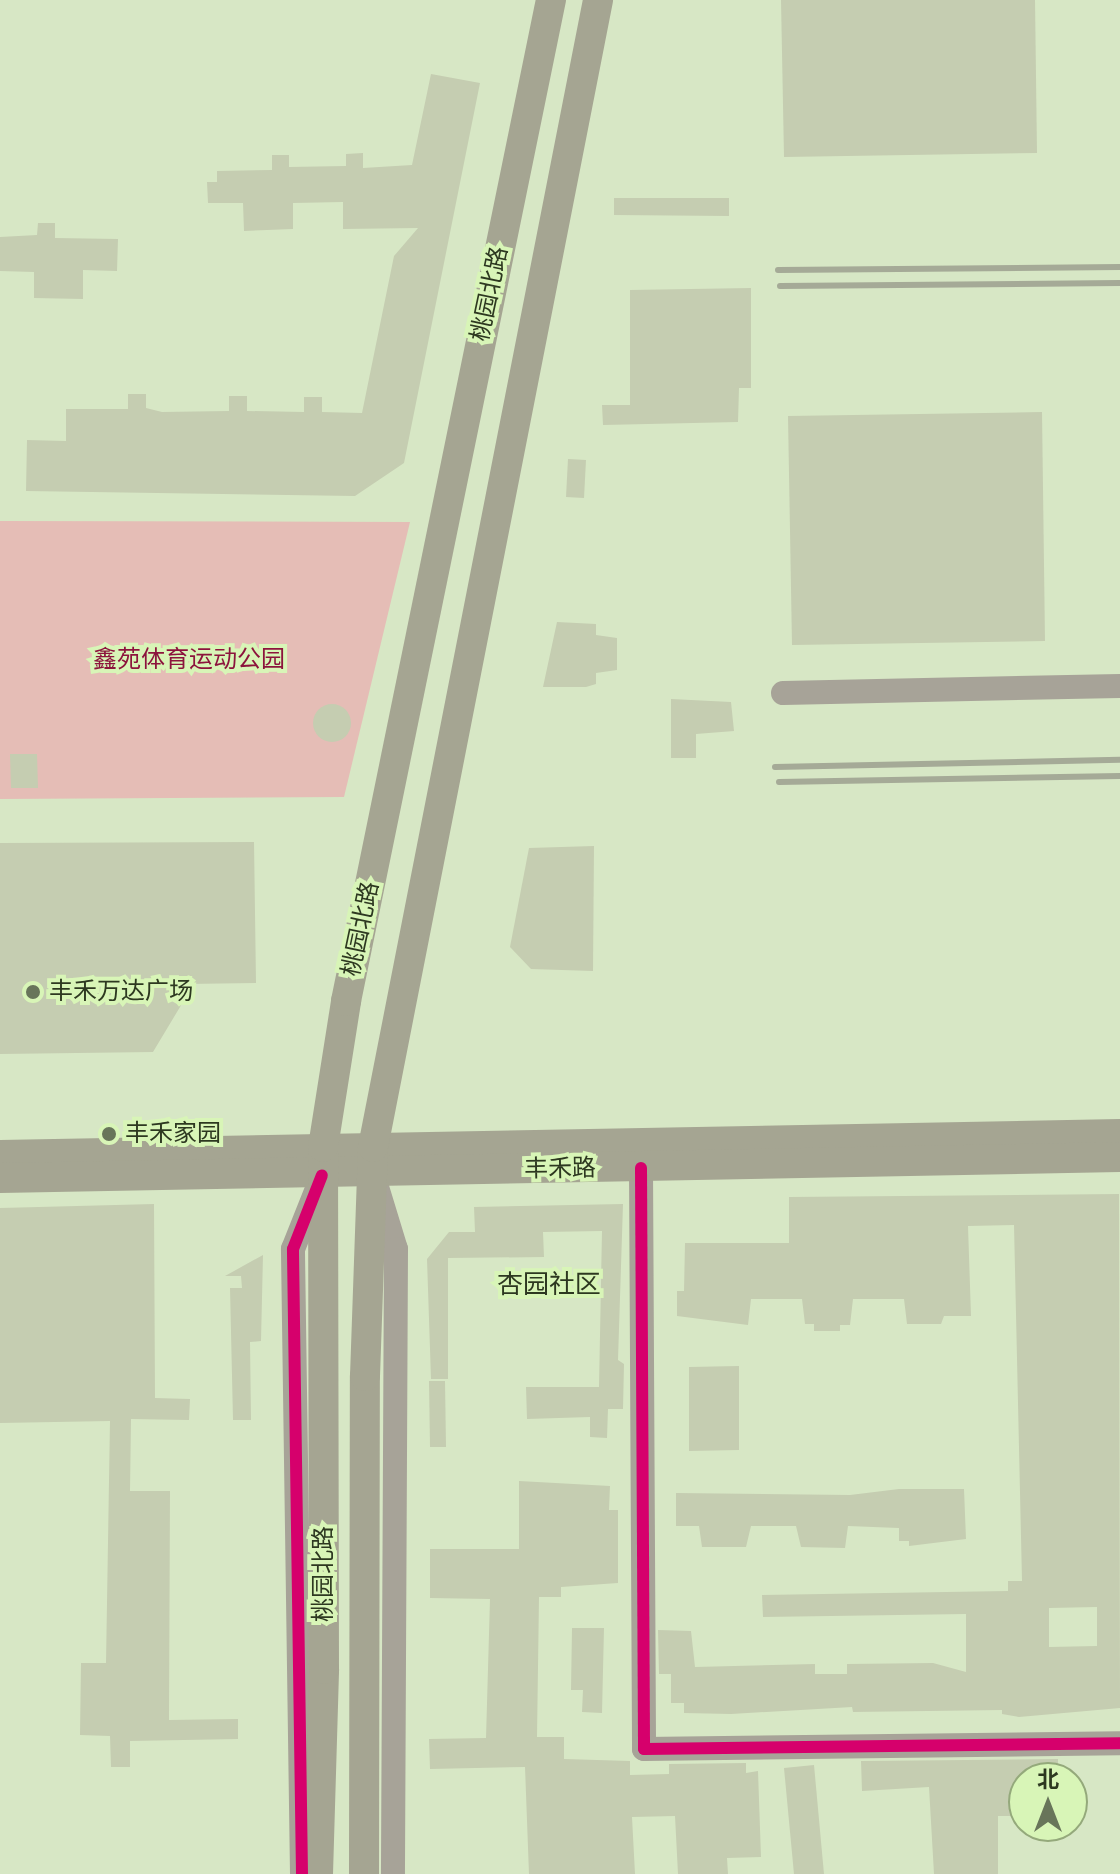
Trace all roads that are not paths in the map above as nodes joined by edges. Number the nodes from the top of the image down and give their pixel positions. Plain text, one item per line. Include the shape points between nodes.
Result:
1 (551, 0) edge
2 (598, 0) edge
3 (1120, 686) edge
4 (783, 693) dead end
5 (1120, 1134) edge
6 (0, 1155) edge
7 (1120, 1157) edge
8 (373, 1160) junction
9 (322, 1161) junction
10 (641, 1168) junction
11 (0, 1178) edge
12 (1120, 1743) edge
13 (302, 1874) edge
14 (318, 1874) edge
15 (364, 1874) edge
16 (393, 1874) edge

1 - 9 main road, 桃园北路 via 346,1001
2 - 8 main road, 桃园北路
3 - 4 street
5 - 8 main road, 丰禾路
6 - 9 main road, 丰禾路
7 - 10 main road, 丰禾路
8 - 9 main road, 丰禾路
8 - 10 main road, 丰禾路
8 - 15 main road, 桃园北路 via 365,1376
8 - 16 street via 396,1249
9 - 11 main road, 丰禾路
9 - 13 street via 293,1249
9 - 14 main road, 桃园北路 via 324,1669
10 - 12 street via 644,1749

